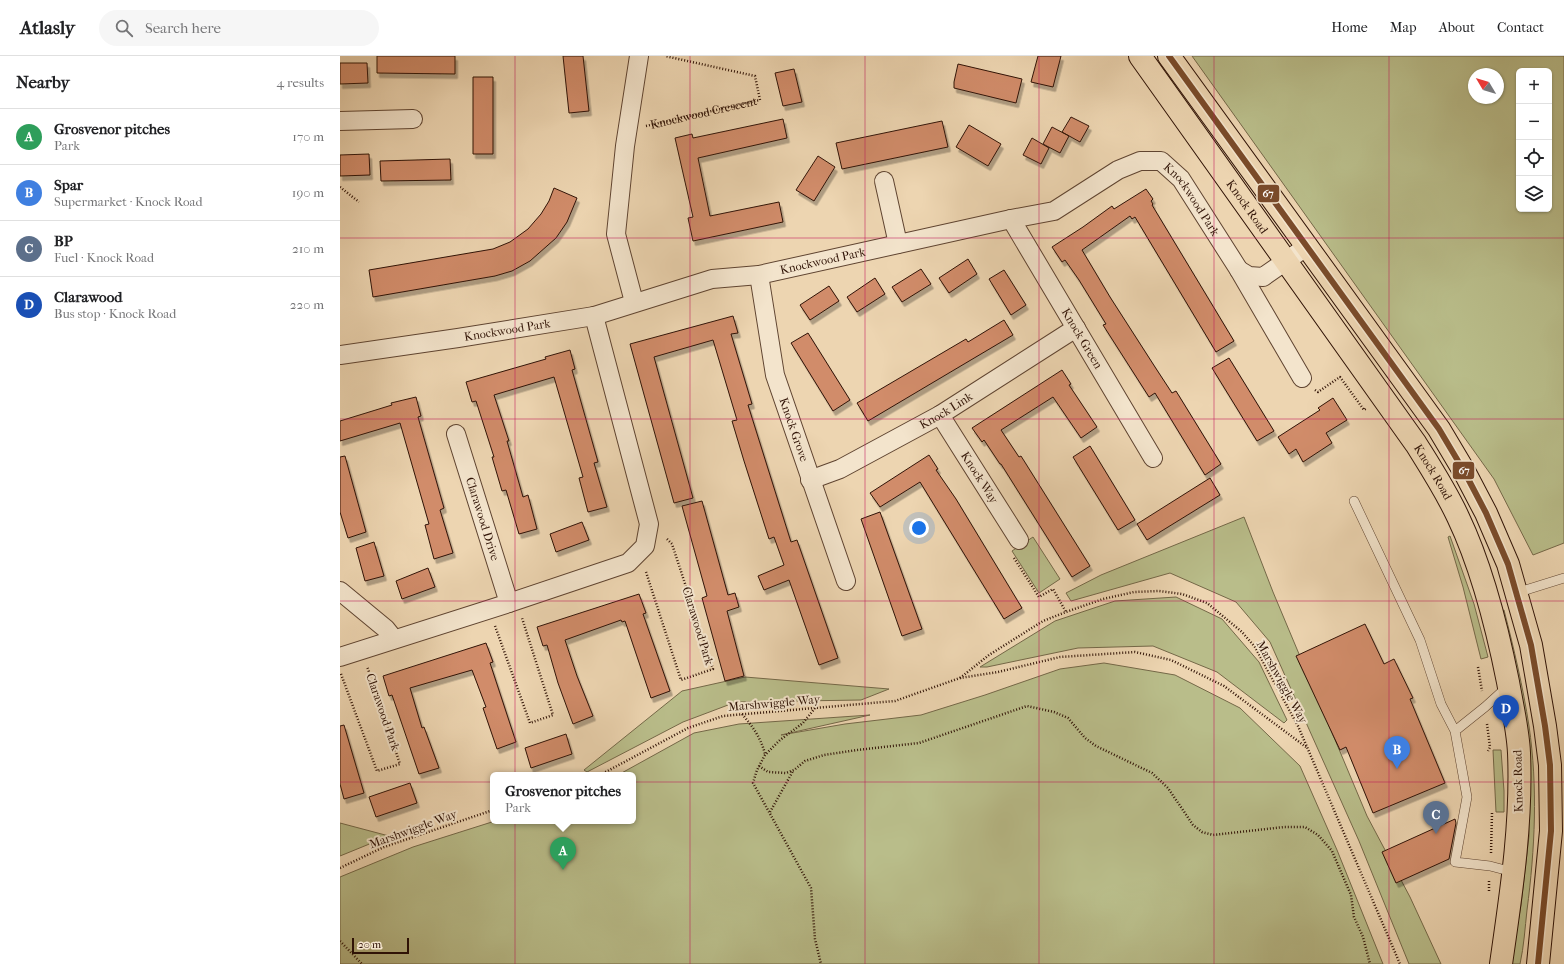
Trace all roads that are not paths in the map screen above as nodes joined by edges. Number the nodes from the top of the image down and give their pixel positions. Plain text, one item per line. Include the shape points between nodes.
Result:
1 (639, 56) edge
2 (1140, 56) edge
3 (1169, 56) edge
4 (413, 119) dead end
5 (340, 121) edge
6 (884, 181) dead end
7 (1011, 219) junction
8 (898, 244) junction
9 (1306, 247) junction
10 (1286, 262) junction
11 (1238, 270) junction
12 (759, 275) junction
13 (634, 302) junction
14 (594, 316) junction
15 (1076, 328) junction
16 (340, 355) edge
17 (1302, 378) road end
18 (940, 415) junction
19 (456, 434) dead end
20 (1153, 458) dead end
21 (810, 480) junction
22 (1354, 501) dead end
23 (1019, 540) road end
24 (1564, 578) edge
25 (846, 581) dead end
26 (340, 591) edge
27 (1516, 593) junction
28 (513, 602) junction
29 (394, 639) junction
30 (340, 657) edge
31 (1508, 686) junction
32 (1455, 731) junction
33 (1515, 872) junction
34 (1501, 964) edge
35 (1538, 964) edge

1 - 13 street, Knockwood Crescent via 616,234
2 - 10 highway, Knock Road
3 - 9 highway, Knock Road
4 - 5 street
6 - 8 street
7 - 8 street, Knockwood Park
7 - 11 street, Knockwood Park via 1054,211 1118,170 1140,161 1161,160 1181,179
7 - 15 street, Knock Green
8 - 12 street, Knockwood Park
9 - 10 street
9 - 27 highway, Knock Road via 1439,429 1486,513 1508,564
10 - 11 street via 1263,277 1249,276
10 - 31 highway, Knock Road via 1416,444 1446,494 1476,562 1499,635
11 - 17 street, Knockwood Park
12 - 13 street, Knockwood Park via 712,280
12 - 21 street, Knock Grove via 775,375
13 - 14 street, Knockwood Park
14 - 16 street, Knockwood Park
14 - 28 street via 649,524 645,546 628,563
15 - 18 street, Knock Link
15 - 20 street, Knock Green
18 - 21 street, Knock Link via 840,469
18 - 23 street, Knock Way
19 - 28 street, Clarawood Drive
21 - 25 street, Knock Grove
22 - 32 lane via 1420,640 1441,704
24 - 27 lane
26 - 29 street via 386,629
27 - 35 highway, Knock Road via 1531,645 1550,765 1551,831
28 - 29 street
29 - 30 street
31 - 32 lane
31 - 33 highway, Knock Road via 1519,752
32 - 33 lane via 1467,797 1455,862
33 - 34 highway, Knock Road

